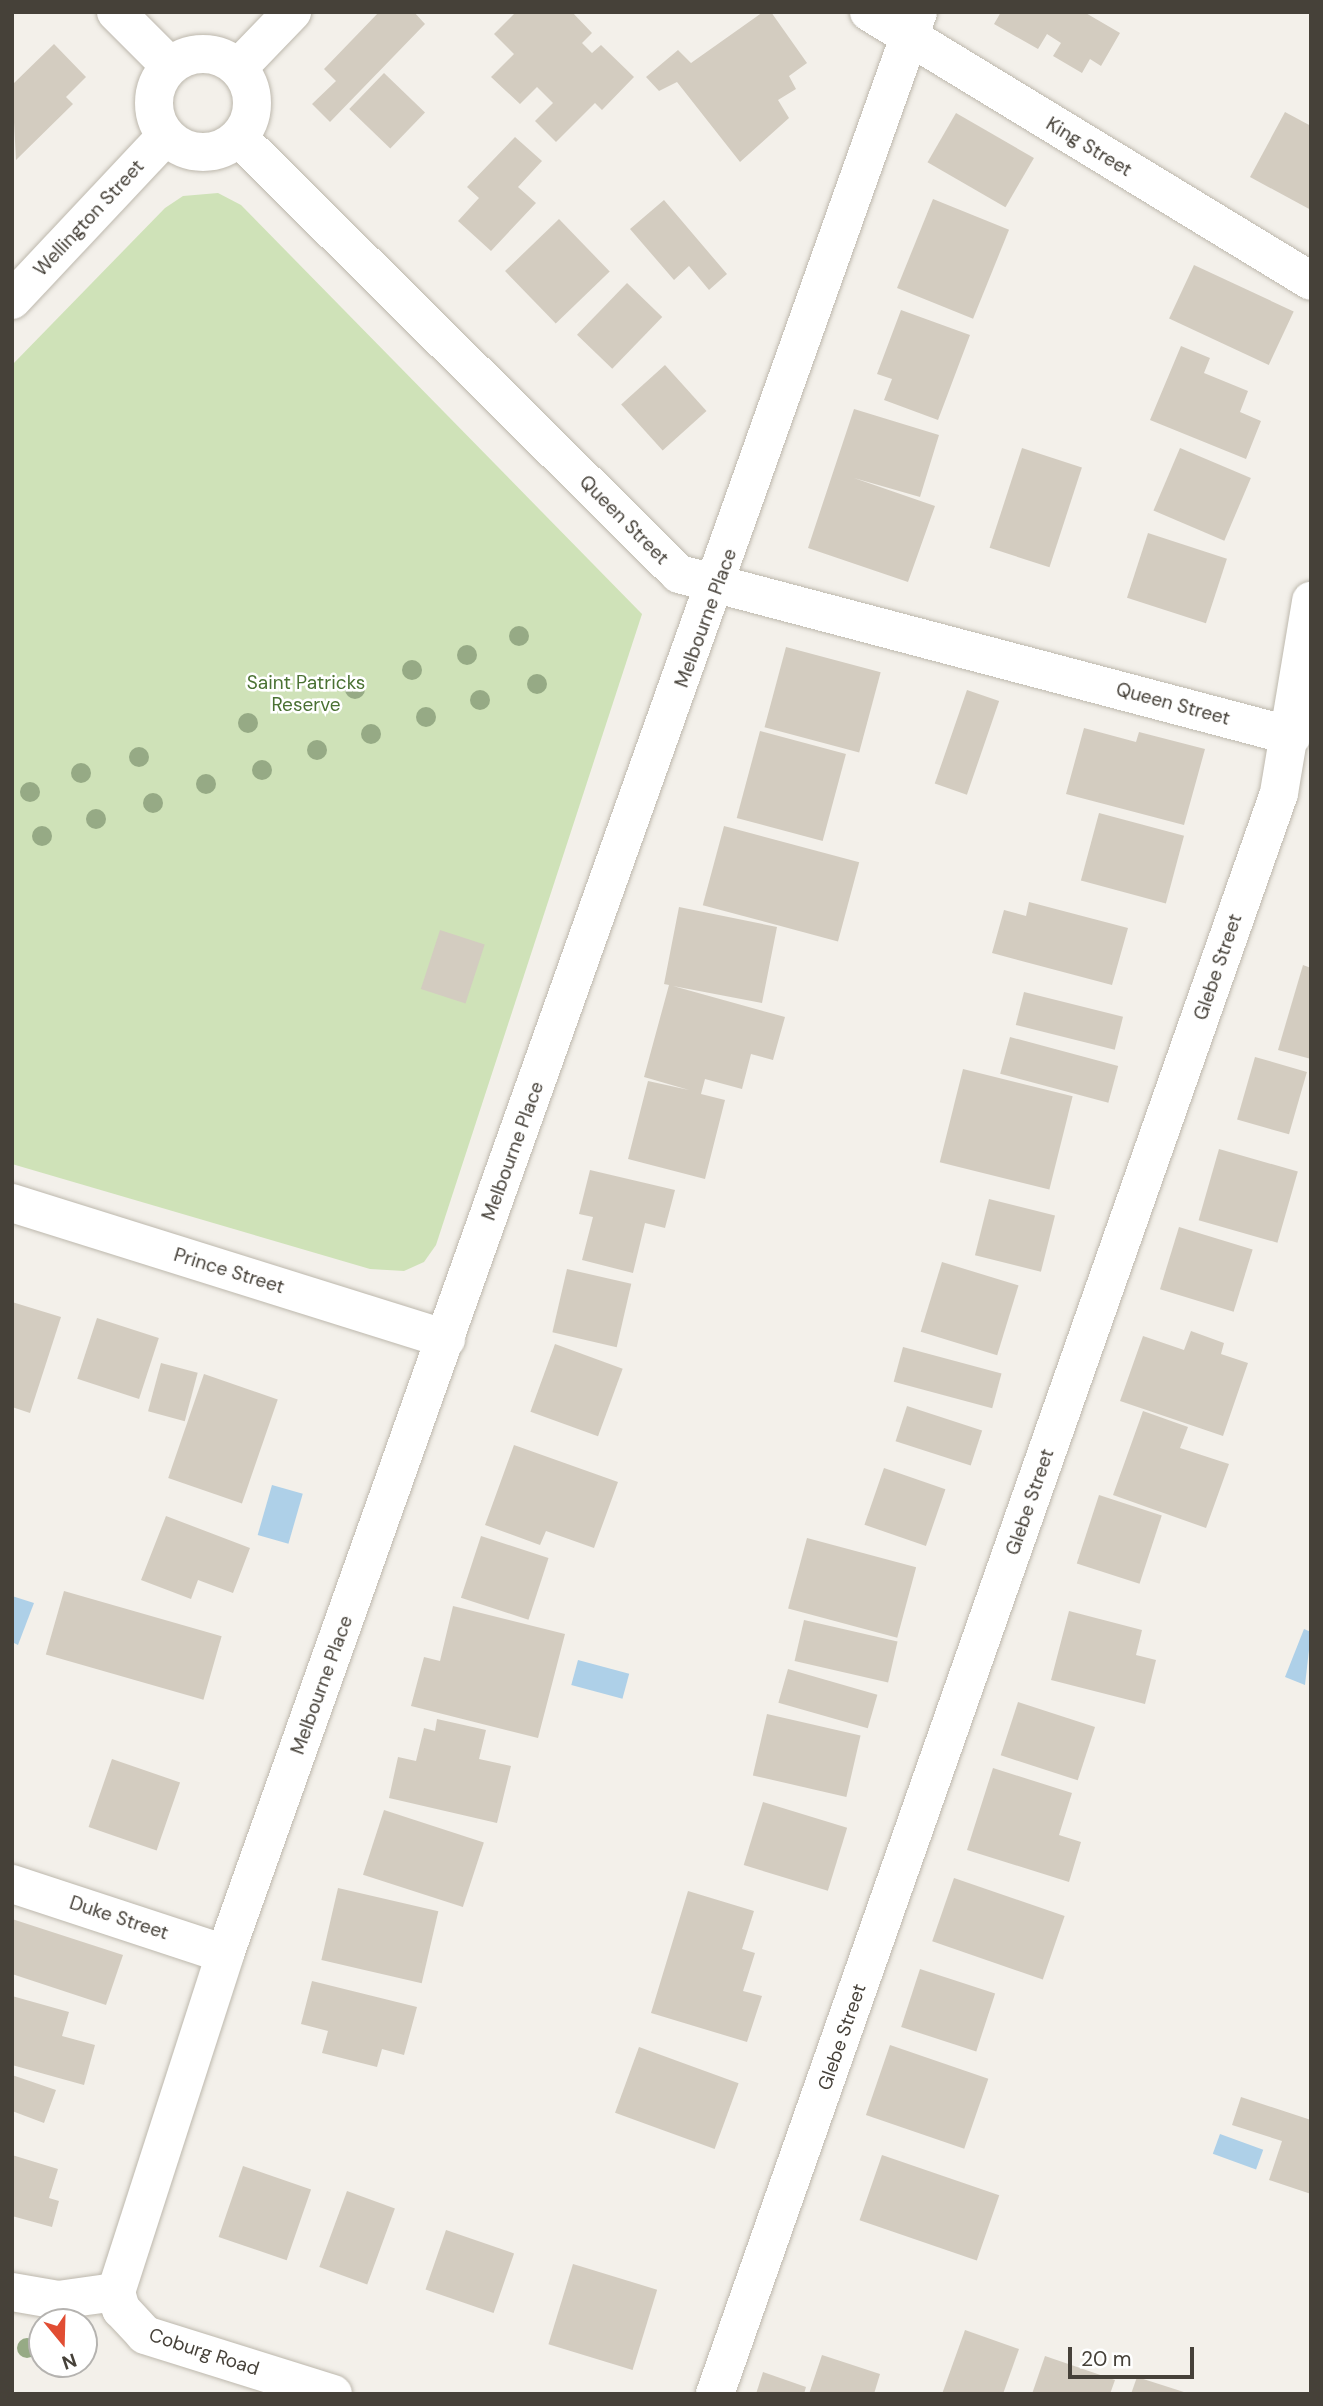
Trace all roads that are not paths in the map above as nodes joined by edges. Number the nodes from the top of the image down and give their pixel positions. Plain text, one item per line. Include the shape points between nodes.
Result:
1 (116, 12) edge
2 (292, 12) edge
3 (869, 12) edge
4 (914, 25) edge
5 (170, 66) junction
6 (238, 68) junction
7 (165, 136) junction
8 (239, 138) junction
9 (1311, 281) edge
10 (12, 300) edge
11 (719, 583) junction
12 (1311, 601) edge
13 (1292, 736) junction
14 (12, 1203) edge
15 (446, 1339) junction
16 (12, 1884) edge
17 (225, 1954) junction
18 (12, 2292) edge
19 (116, 2292) junction
20 (333, 2394) edge
21 (715, 2394) edge

1 - 5 street
2 - 6 street
3 - 4 street, King Street
4 - 9 street, King Street
4 - 11 street, Melbourne Place
5 - 6 street via 212,54
5 - 7 street via 153,108
6 - 8 street via 252,95
7 - 8 street via 194,152 210,153
7 - 10 street, Wellington Street
8 - 11 street, Queen Street via 679,574
11 - 13 street, Queen Street
11 - 15 street, Melbourne Place
12 - 13 street, Glebe Street
13 - 21 street, Glebe Street via 1270,819
14 - 15 street, Prince Street
15 - 17 street, Melbourne Place
16 - 17 street, Duke Street
17 - 19 street, Melbourne Place
18 - 19 street via 58,2300
19 - 20 street, Coburg Road via 121,2309 145,2335

